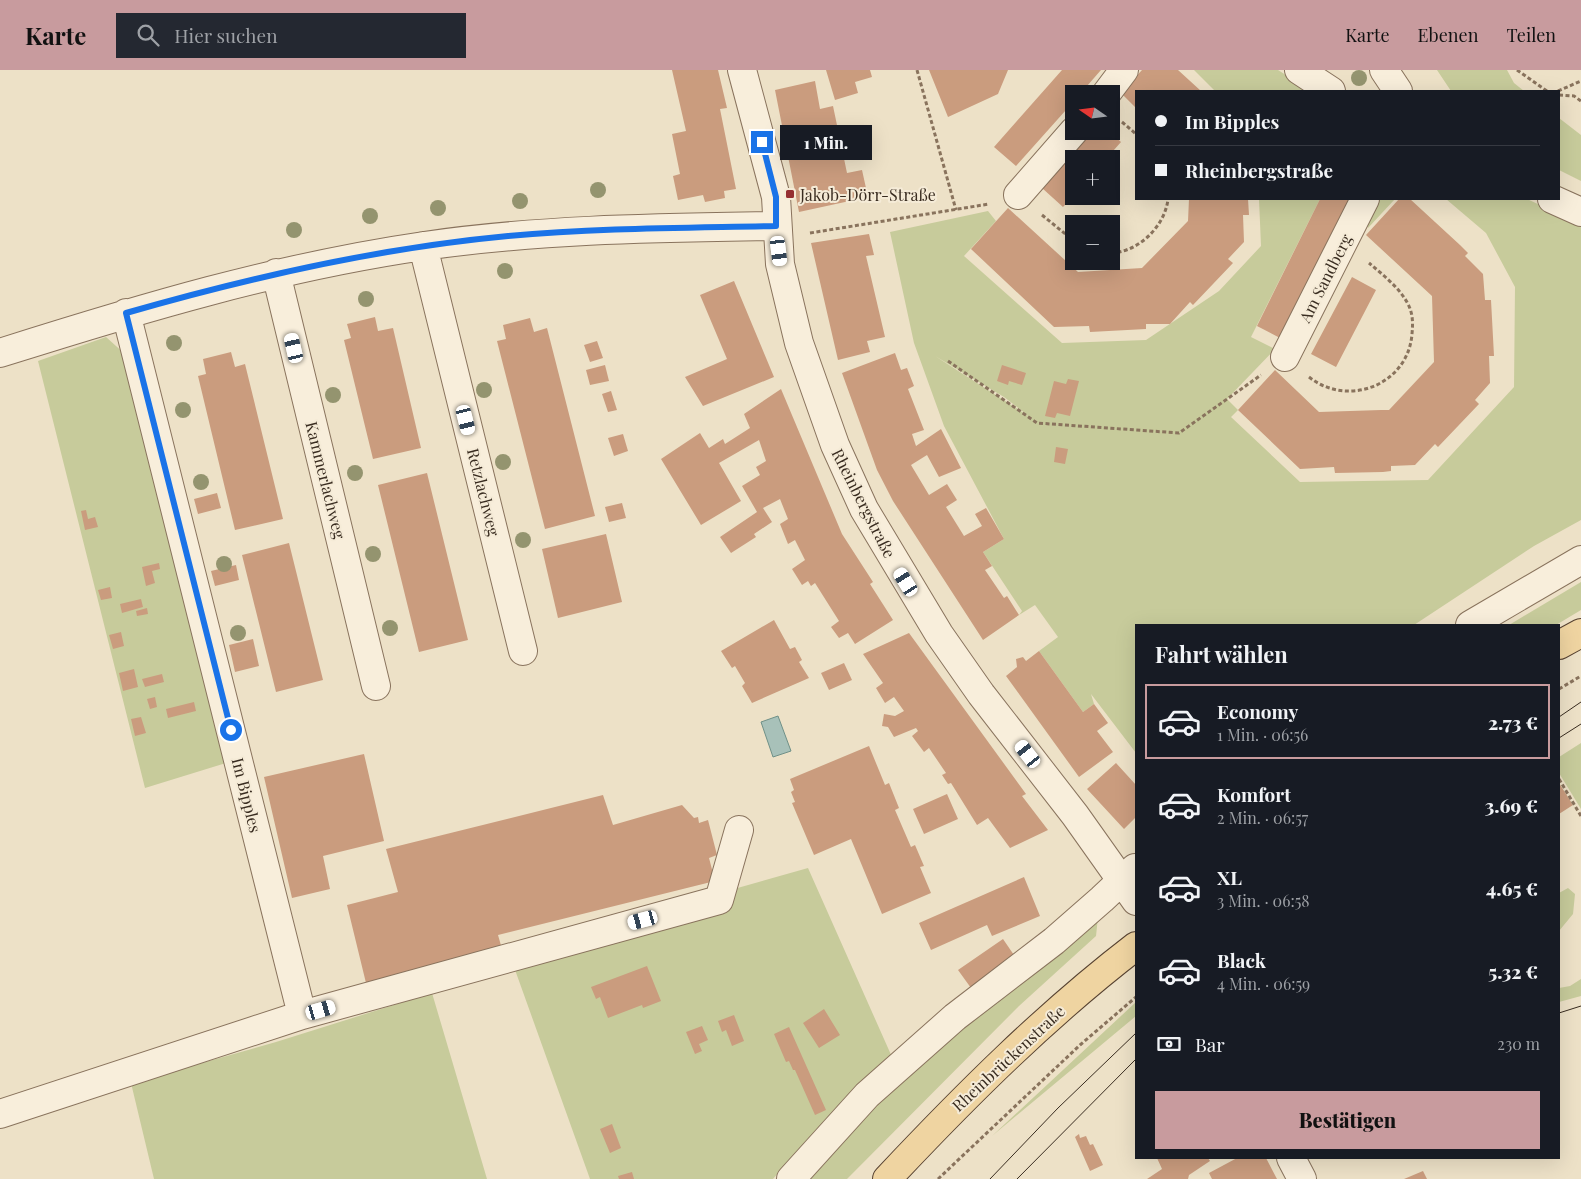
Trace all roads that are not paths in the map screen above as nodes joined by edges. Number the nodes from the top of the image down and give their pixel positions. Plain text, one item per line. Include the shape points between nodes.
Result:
1 (742, 70) edge
2 (1124, 70) edge
3 (1298, 70) edge
4 (1384, 70) edge
5 (1113, 85) edge
6 (1329, 90) edge
7 (1397, 90) edge
8 (1066, 140) edge
9 (1018, 195) road end
10 (1364, 200) edge
11 (1554, 200) edge
12 (1581, 212) edge
13 (777, 232) junction
14 (423, 246) junction
15 (276, 274) junction
16 (126, 313) junction
17 (0, 353) edge
18 (1285, 357) road end
19 (1581, 560) edge
20 (1472, 624) edge
21 (1581, 633) edge
22 (1560, 645) edge
23 (523, 651) dead end
24 (376, 686) dead end
25 (739, 830) dead end
26 (1132, 882) edge
27 (1135, 947) edge
28 (302, 1015) junction
29 (0, 1114) edge
30 (1292, 1159) edge
31 (791, 1179) edge
32 (888, 1179) edge
33 (1302, 1179) edge

1 - 13 street, Rheinbergstraße via 776,197
2 - 5 street
3 - 6 street
4 - 7 street
8 - 9 street
10 - 18 street, Am Sandberg
11 - 12 street
13 - 14 street via 590,230
13 - 26 street, Rheinbergstraße via 787,297 811,383 864,509 939,634 982,694
14 - 15 street
14 - 23 street, Retzlachweg
15 - 16 street
15 - 24 street, Kammerlachweg
16 - 17 street
16 - 28 street, Im Bipples
19 - 20 street
21 - 22 main road
25 - 28 street via 719,900
26 - 31 street via 955,1017 867,1095
27 - 32 main road, Rheinbrückenstraße via 1077,994 989,1075
28 - 29 street
30 - 33 street

